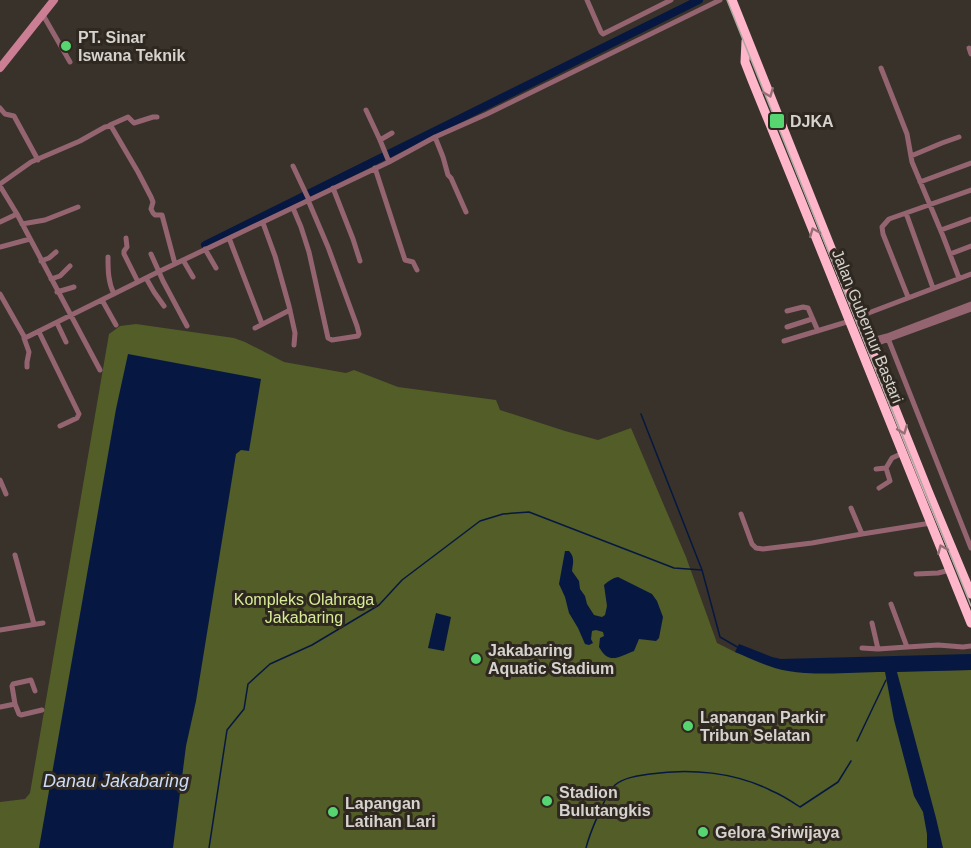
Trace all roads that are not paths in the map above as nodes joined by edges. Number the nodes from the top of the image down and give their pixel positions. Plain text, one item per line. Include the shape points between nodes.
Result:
1 (54, 0) edge
2 (587, 0) edge
3 (671, 0) edge
4 (720, 0) edge
5 (732, 0) edge
6 (43, 15) junction
7 (70, 62) dead end
8 (0, 67) edge
9 (880, 68) dead end
10 (0, 108) edge
11 (366, 110) dead end
12 (158, 117) dead end
13 (110, 125) junction
14 (392, 133) dead end
15 (435, 137) junction
16 (959, 137) dead end
17 (380, 140) junction
18 (911, 156) junction
19 (387, 157) junction
20 (38, 160) junction
21 (971, 163) edge
22 (294, 166) dead end
23 (375, 168) junction
24 (920, 182) junction
25 (0, 185) edge
26 (333, 188) junction
27 (971, 190) edge
28 (309, 201) junction
29 (930, 205) junction
30 (78, 207) dead end
31 (293, 208) junction
32 (466, 212) dead end
33 (906, 213) junction
34 (17, 214) junction
35 (971, 219) edge
36 (0, 222) edge
37 (263, 223) junction
38 (22, 224) junction
39 (940, 230) junction
40 (126, 238) dead end
41 (229, 238) junction
42 (30, 239) junction
43 (971, 246) edge
44 (0, 247) edge
45 (205, 249) junction
46 (56, 252) dead end
47 (151, 254) dead end
48 (950, 254) junction
49 (108, 257) dead end
50 (183, 260) junction
51 (41, 261) junction
52 (360, 261) dead end
53 (176, 264) junction
54 (70, 266) dead end
55 (216, 268) dead end
56 (417, 270) dead end
57 (158, 272) junction
58 (971, 274) edge
59 (193, 277) dead end
60 (146, 278) junction
61 (959, 278) junction
62 (51, 279) junction
63 (138, 282) junction
64 (74, 287) dead end
65 (933, 288) junction
66 (57, 292) junction
67 (0, 294) edge
68 (114, 294) junction
69 (908, 297) junction
70 (102, 300) junction
71 (971, 304) edge
72 (164, 306) dead end
73 (971, 309) edge
74 (290, 310) junction
75 (787, 311) dead end
76 (72, 319) junction
77 (812, 319) junction
78 (854, 319) junction
79 (262, 324) junction
80 (116, 325) dead end
81 (187, 326) dead end
82 (787, 327) dead end
83 (60, 328) junction
84 (255, 328) dead end
85 (818, 331) junction
86 (42, 337) junction
87 (24, 338) dead end
88 (885, 339) junction
89 (784, 341) dead end
90 (66, 342) dead end
91 (871, 343) junction
92 (294, 345) dead end
93 (27, 367) dead end
94 (100, 370) dead end
95 (60, 426) dead end
96 (903, 453) junction
97 (886, 468) junction
98 (876, 469) dead end
99 (0, 480) edge
100 (879, 488) dead end
101 (6, 494) dead end
102 (851, 508) dead end
103 (741, 514) dead end
104 (931, 523) junction
105 (862, 534) junction
106 (971, 548) edge
107 (15, 555) dead end
108 (950, 570) junction
109 (916, 574) dead end
110 (971, 594) edge
111 (891, 604) dead end
112 (43, 623) dead end
113 (872, 623) dead end
114 (971, 623) edge
115 (34, 624) junction
116 (0, 630) edge
117 (971, 646) edge
118 (907, 647) junction
119 (862, 648) dead end
120 (878, 649) junction
121 (35, 691) dead end
122 (15, 704) junction
123 (0, 707) edge
124 (42, 710) dead end

1 - 6 street
2 - 3 street via 603,33
4 - 15 street
5 - 78 highway, Jalan Gubernur Bastari via 747,39 745,62
6 - 7 street
6 - 8 street
9 - 18 street via 907,134
10 - 20 street via 14,116
11 - 17 street
12 - 13 street via 134,123 128,117
13 - 20 street
13 - 53 street via 151,197 153,213 162,215
14 - 17 street
15 - 19 street
15 - 32 street
16 - 18 street
17 - 19 street
18 - 24 street
19 - 23 street
20 - 25 street
21 - 24 street
22 - 28 street
23 - 26 street
23 - 56 street via 405,260 413,262
24 - 29 street
25 - 34 street
26 - 28 street
26 - 52 street
27 - 29 street
28 - 31 street
28 - 31 street via 354,316 358,336 328,338 309,252
29 - 33 street
29 - 39 street
30 - 38 street
31 - 37 street
33 - 65 street
33 - 69 street via 889,219 882,227
34 - 36 street
34 - 38 street
35 - 39 street
37 - 41 street
37 - 74 street
38 - 42 street
39 - 48 street
40 - 63 street via 124,254
41 - 45 street
41 - 79 street
42 - 44 street
42 - 51 street
43 - 48 street
45 - 50 street
45 - 55 street
46 - 51 street
47 - 57 street
48 - 61 street
49 - 68 street via 109,283
50 - 53 street
50 - 59 street
51 - 62 street
53 - 57 street
54 - 62 street
57 - 60 street
57 - 81 street
58 - 61 street
60 - 63 street
60 - 72 street
61 - 65 street
62 - 66 street
63 - 68 street
64 - 66 street
65 - 69 street
66 - 76 street
67 - 86 street via 25,338
68 - 70 street
69 - 78 street
70 - 76 street
70 - 80 street
71 - 88 street
73 - 88 street
74 - 79 street
74 - 92 street
75 - 77 street via 806,307
76 - 83 street
76 - 94 street
77 - 82 street
77 - 85 street
78 - 85 street
78 - 91 highway, Jalan Gubernur Bastari
78 - 96 highway, Jalan Gubernur Bastari
79 - 84 street
83 - 86 street
83 - 90 street
85 - 89 street
86 - 95 street via 79,414
87 - 93 street via 29,352
88 - 91 street
88 - 106 street
91 -> 110 highway, Jalan Gubernur Bastari
96 - 97 street via 892,458
96 - 104 highway, Jalan Gubernur Bastari
97 - 98 street
97 - 100 street via 890,481
99 - 101 street
102 - 105 street
103 - 105 street via 756,548
104 - 105 street
108 -> 104 highway, Jalan Gubernur Bastari
107 - 115 street
108 - 109 street
108 - 114 highway, Jalan Gubernur Bastari
111 - 118 street
112 - 115 street
113 - 120 street
115 - 116 street
117 - 118 street
118 - 120 street
119 - 120 street
121 - 122 street via 31,680 13,684
122 - 123 street
122 - 124 street via 21,715

